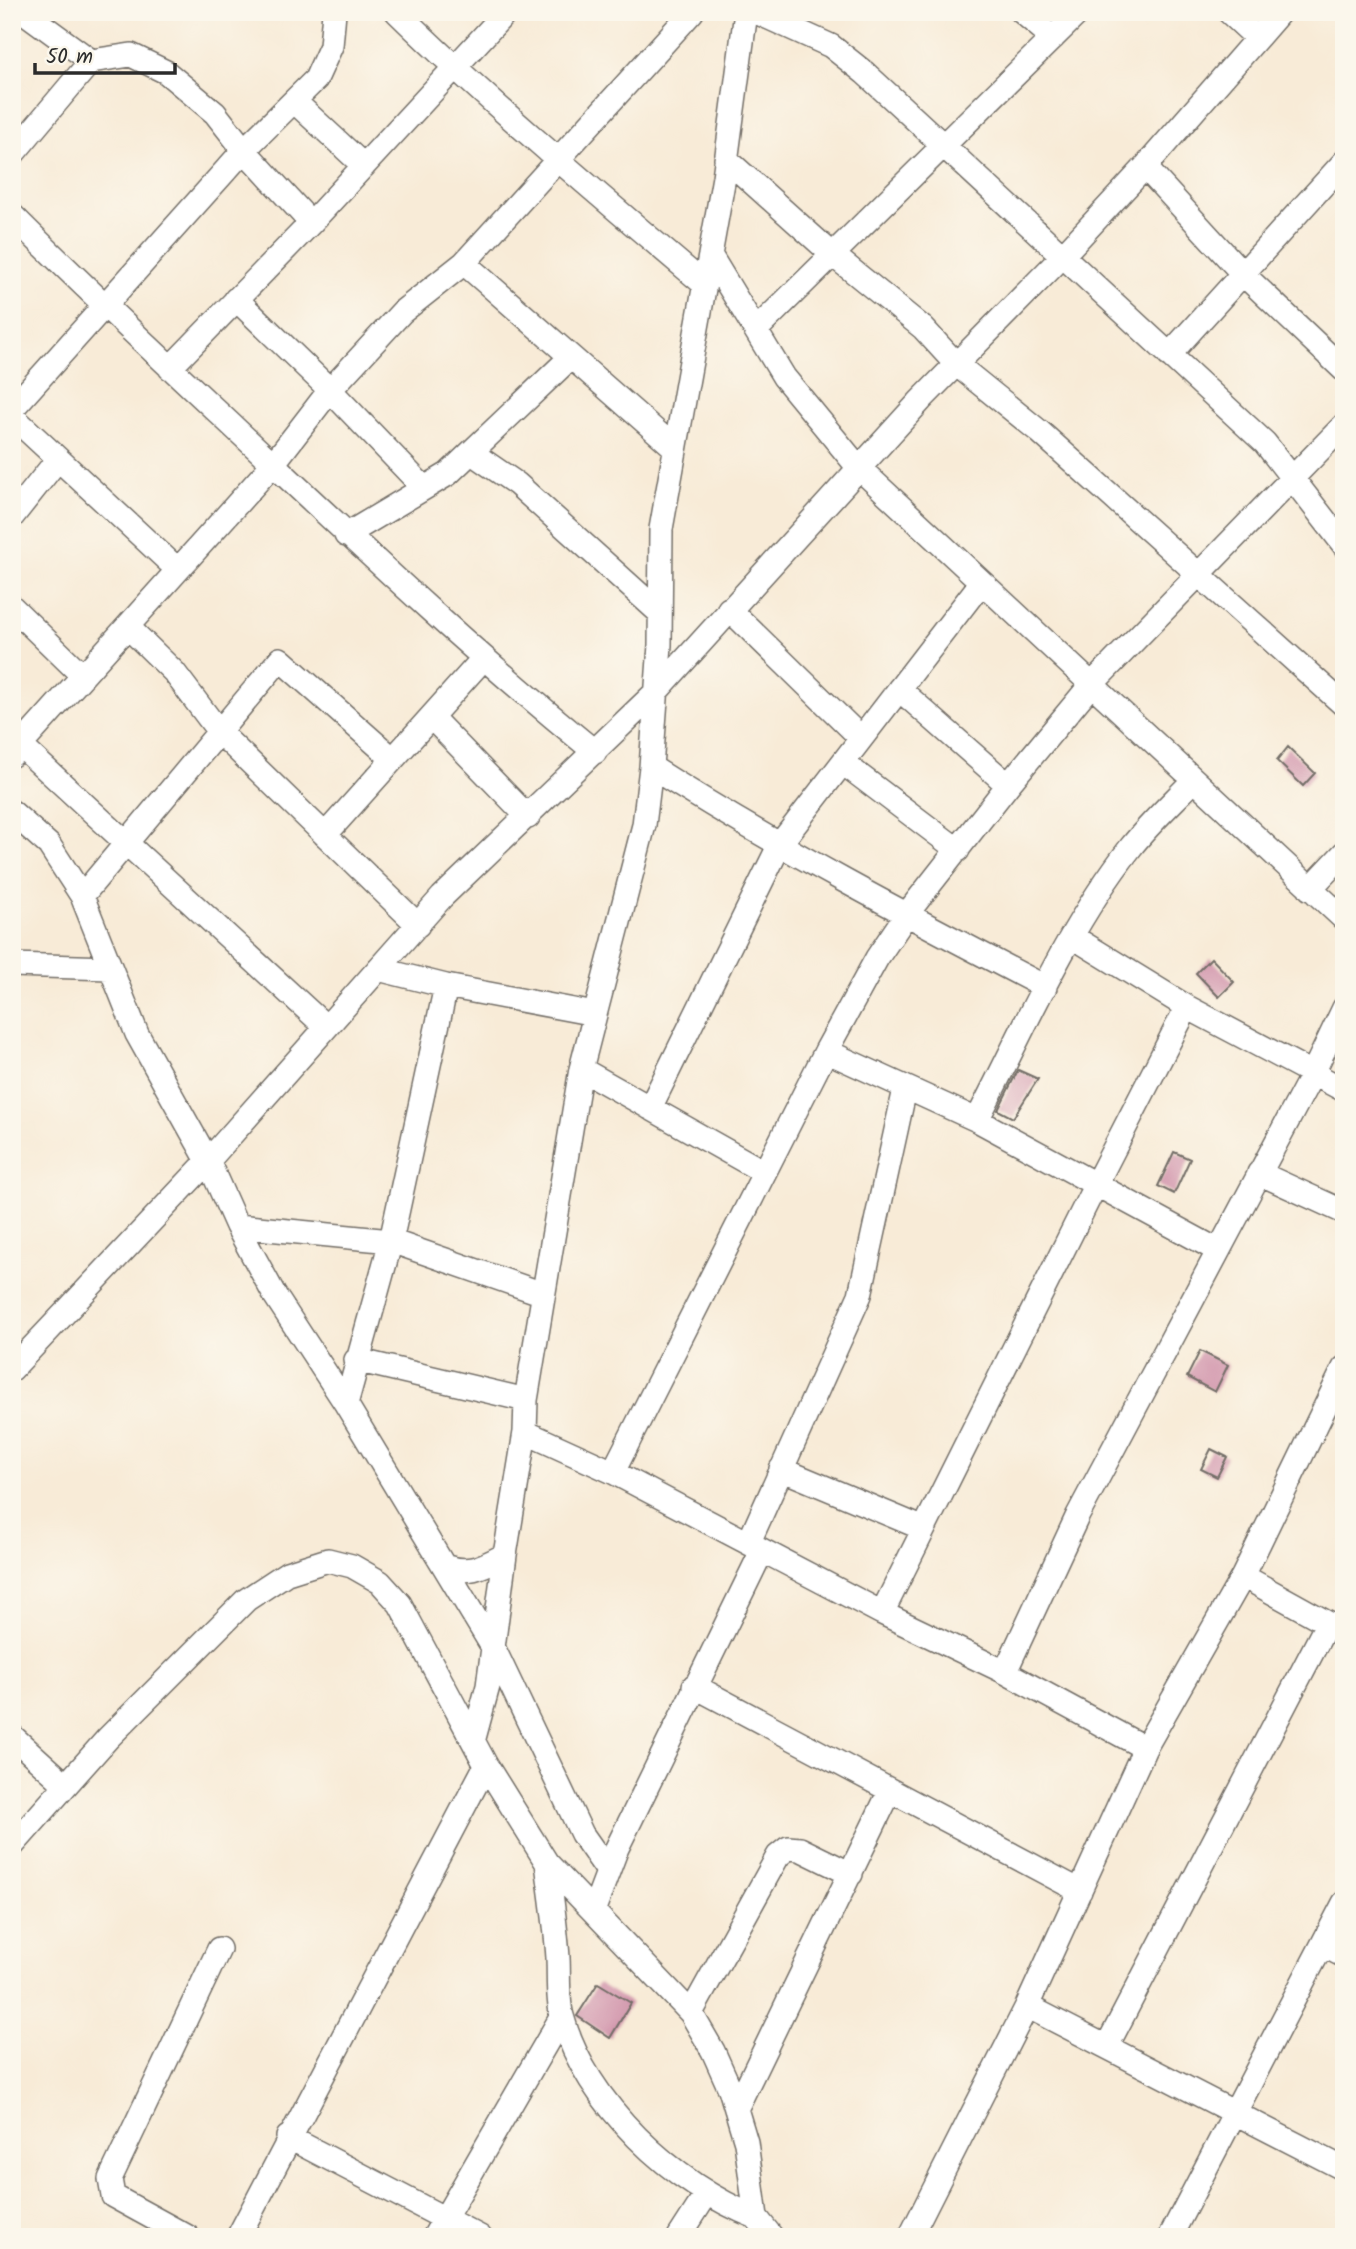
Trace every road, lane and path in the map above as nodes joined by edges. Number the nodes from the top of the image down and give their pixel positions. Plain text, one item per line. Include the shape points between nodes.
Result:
1 (24, 12) edge
2 (334, 12) edge
3 (397, 12) edge
4 (506, 12) edge
5 (692, 12) edge
6 (746, 12) edge
7 (756, 12) edge
8 (1022, 12) edge
9 (1079, 12) edge
10 (1229, 12) edge
11 (1280, 12) edge
12 (1053, 38) junction
13 (1257, 38) junction
14 (92, 61) junction
15 (455, 69) junction
16 (294, 101) junction
17 (944, 146) junction
18 (244, 150) junction
19 (12, 155) edge
20 (557, 159) junction
21 (726, 159) junction
22 (1344, 162) edge
23 (364, 166) junction
24 (1146, 167) junction
25 (12, 215) edge
26 (310, 223) junction
27 (710, 255) junction
28 (833, 255) junction
29 (1062, 255) junction
30 (464, 262) junction
31 (1243, 274) junction
32 (704, 284) junction
33 (236, 299) junction
34 (105, 307) junction
35 (755, 330) junction
36 (1169, 355) junction
37 (571, 357) junction
38 (956, 364) junction
39 (170, 368) junction
40 (1344, 370) edge
41 (330, 390) junction
42 (12, 409) edge
43 (12, 416) edge
44 (1344, 425) edge
45 (675, 448) junction
46 (472, 453) junction
47 (58, 459) junction
48 (273, 464) junction
49 (858, 467) junction
50 (1291, 477) junction
51 (424, 488) junction
52 (12, 517) edge
53 (345, 535) junction
54 (1344, 545) edge
55 (178, 570) junction
56 (1198, 575) junction
57 (981, 583) junction
58 (12, 607) edge
59 (729, 609) junction
60 (660, 613) junction
61 (128, 626) junction
62 (482, 660) junction
63 (83, 676) junction
64 (1090, 686) junction
65 (900, 689) junction
66 (655, 693) junction
67 (1344, 705) edge
68 (432, 717) junction
69 (220, 733) junction
70 (861, 738) junction
71 (17, 750) edge
72 (595, 752) junction
73 (393, 759) junction
74 (843, 763) junction
75 (652, 767) junction
76 (1193, 781) junction
77 (1008, 785) junction
78 (12, 812) edge
79 (528, 817) junction
80 (326, 835) junction
81 (127, 843) junction
82 (780, 844) junction
83 (958, 850) junction
84 (1344, 853) edge
85 (1310, 889) junction
86 (82, 897) junction
87 (906, 915) junction
88 (1344, 919) edge
89 (418, 925) junction
90 (1073, 937) junction
91 (12, 965) edge
92 (110, 968) junction
93 (378, 969) junction
94 (446, 986) junction
95 (1045, 987) junction
96 (1187, 1007) junction
97 (1344, 1007) edge
98 (595, 1014) junction
99 (326, 1027) junction
100 (826, 1051) junction
101 (581, 1069) junction
102 (1312, 1075) junction
103 (905, 1089) junction
104 (1344, 1090) edge
105 (650, 1108) junction
106 (977, 1121) junction
107 (208, 1161) junction
108 (764, 1172) junction
109 (1259, 1173) junction
110 (1096, 1184) junction
111 (1344, 1212) edge
112 (237, 1226) junction
113 (391, 1241) junction
114 (1217, 1250) junction
115 (542, 1294) junction
116 (356, 1360) junction
117 (1344, 1368) edge
118 (12, 1369) edge
119 (526, 1400) junction
120 (346, 1404) junction
121 (526, 1432) junction
122 (781, 1469) junction
123 (613, 1472) junction
124 (922, 1528) junction
125 (755, 1547) junction
126 (505, 1555) junction
127 (444, 1566) junction
128 (1243, 1576) junction
129 (882, 1613) junction
130 (1335, 1628) edge
131 (494, 1649) junction
132 (1005, 1672) junction
133 (694, 1686) junction
134 (12, 1736) edge
135 (474, 1738) junction
136 (1146, 1748) junction
137 (486, 1765) junction
138 (66, 1785) junction
139 (890, 1791) junction
140 (12, 1846) edge
141 (547, 1863) junction
142 (608, 1871) junction
143 (851, 1874) junction
144 (1080, 1891) junction
145 (1344, 1903) edge
146 (594, 1909) junction
147 (1322, 1945) junction
148 (219, 1949) dead end
149 (1344, 1956) edge
150 (1027, 2006) junction
151 (691, 2012) junction
152 (562, 2016) junction
153 (1107, 2046) junction
154 (736, 2109) junction
155 (1237, 2114) junction
156 (288, 2137) junction
157 (1344, 2169) edge
158 (706, 2195) junction
159 (756, 2217) junction
160 (438, 2227) edge
161 (188, 2237) edge
162 (238, 2237) edge
163 (480, 2237) edge
164 (680, 2237) edge
165 (772, 2237) edge
166 (910, 2237) edge
167 (1170, 2237) edge

1 - 14 street
2 - 16 street via 331,46 316,79
3 - 15 street
4 - 15 street
5 - 20 street
6 - 21 street
7 - 17 street via 831,46
8 - 12 street
9 - 12 street
10 - 13 street
11 - 13 street
12 - 17 street
13 - 24 street
14 - 18 street via 131,55 166,72 215,113
14 - 19 street
15 - 20 street
15 - 23 street
16 - 18 street
16 - 23 street
17 - 28 street
17 - 29 street
18 - 26 street
18 - 34 street
20 - 30 street
20 - 32 street
21 - 27 street
21 - 28 street
22 - 31 street
23 - 26 street
24 - 29 street
24 - 31 street
25 - 34 street
26 - 33 street
27 - 32 street
27 - 35 street
28 - 35 street
28 - 38 street via 923,328
29 - 36 street
29 - 38 street
30 - 37 street
30 - 41 street via 402,312
31 - 36 street
31 - 40 street
32 - 45 street
33 - 39 street
33 - 41 street
34 - 39 street
34 - 42 street
35 - 49 street via 784,377
36 - 50 street via 1265,443
37 - 45 street
37 - 46 street
38 - 49 street
38 - 56 street via 1040,432
39 - 48 street
41 - 48 street
41 - 51 street
43 - 47 street
44 - 50 street
45 - 60 street via 661,529
46 - 51 street
46 - 60 street via 541,505
47 - 52 street
47 - 55 street
48 - 53 street
48 - 55 street
49 - 57 street
49 - 59 street
50 - 54 street
50 - 56 street
51 - 53 street
53 - 62 street
55 - 61 street
56 - 64 street
56 - 67 street
57 - 64 street
57 - 65 street
58 - 63 street
59 - 66 street
59 - 70 street
60 - 66 street
61 - 63 street
61 - 69 street via 174,672
62 - 68 street
62 - 72 street
63 - 71 street
64 - 76 street
64 - 77 street
65 - 70 street
65 - 77 street
66 - 72 street
66 - 75 street
68 - 73 street
68 - 79 street
69 - 73 street via 280,659
69 - 80 street
69 - 81 street
70 - 74 street
71 - 81 street
72 - 79 street
73 - 80 street
74 - 82 street
74 - 83 street
75 - 82 street
75 - 98 street via 644,825
76 - 85 street
76 - 90 street via 1131,846
77 - 83 street
78 - 86 street via 49,845
79 - 89 street
80 - 89 street
81 - 86 street
81 - 99 street
82 - 87 street
82 - 105 street
83 - 87 street
84 - 85 street
85 - 88 street
86 - 92 street
87 - 95 street
87 - 100 street
89 - 93 street
90 - 95 street
90 - 96 street
91 - 92 street
92 - 107 street via 137,1034
93 - 94 street
93 - 99 street
94 - 98 street
94 - 113 street
95 - 106 street
96 - 102 street
96 - 110 street
97 - 102 street
98 - 101 street
99 - 107 street
100 - 103 street
100 - 108 street
101 - 105 street
101 - 115 street
102 - 104 street
102 - 109 street
103 - 106 street
103 - 122 street via 860,1295
105 - 108 street
106 - 110 street
107 - 112 street
107 - 118 street
108 - 123 street
109 - 111 street
109 - 114 street
110 - 114 street
110 - 124 street
112 - 113 street
112 - 120 street via 274,1294
113 - 115 street
113 - 116 street
114 - 132 street via 1078,1515
115 - 119 street
116 - 119 street
116 - 120 street
117 - 128 street
119 - 121 street
120 - 127 street
121 - 123 street
121 - 126 street
122 - 124 street
122 - 125 street
123 - 125 street
124 - 129 street
125 - 129 street
125 - 133 street
126 - 127 street via 472,1571
126 - 131 street
127 - 131 street
128 - 130 street
128 - 136 street
129 - 132 street
130 - 153 street
131 - 135 street
131 - 142 street via 582,1834
132 - 136 street
133 - 139 street
133 - 142 street
134 - 138 street
135 - 137 street
135 - 138 street via 400,1604 368,1574 328,1560 286,1573 246,1600
136 - 144 street
137 - 141 street
137 - 156 street
138 - 140 street
139 - 143 street
139 - 144 street
141 - 146 street
141 - 152 street
142 - 146 street
143 - 151 street via 800,1849 788,1848 778,1856
143 - 154 street
144 - 150 street
145 - 147 street
146 - 151 street
147 - 149 street
147 - 155 street
148 - 161 street via 110,2179 113,2196
150 - 153 street
150 - 166 street
151 - 154 street via 713,2051
152 - 158 street via 604,2098 633,2134
152 - 160 street
153 - 155 street
154 - 159 street via 746,2142
155 - 157 street
155 - 167 street
156 - 160 street
156 - 162 street
158 - 159 street
158 - 164 street
159 - 165 street
160 - 163 street

